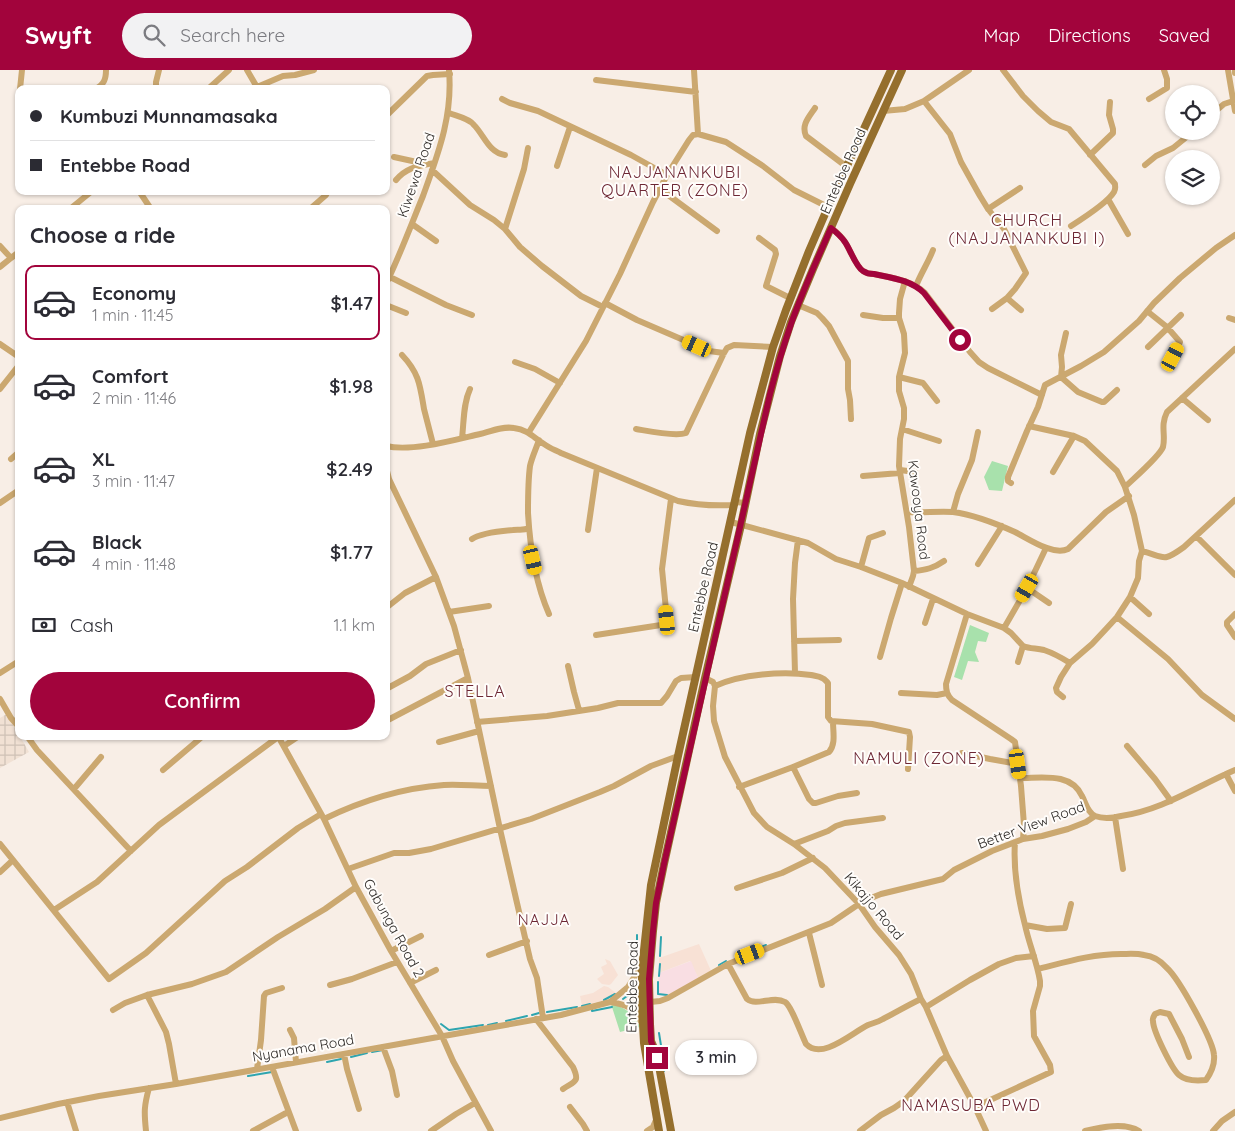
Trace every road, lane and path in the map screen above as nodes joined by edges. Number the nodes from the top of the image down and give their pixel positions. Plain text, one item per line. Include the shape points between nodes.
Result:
1 (22, 70) edge
2 (106, 70) edge
3 (158, 70) edge
4 (230, 70) edge
5 (247, 70) edge
6 (314, 70) edge
7 (694, 70) edge
8 (891, 70) edge
9 (902, 70) edge
10 (969, 70) edge
11 (1003, 70) edge
12 (1164, 70) edge
13 (1228, 70) edge
14 (450, 72) edge
15 (596, 80) dead end
16 (20, 85) edge
17 (101, 85) edge
18 (156, 85) edge
19 (213, 85) edge
20 (255, 85) edge
21 (264, 85) edge
22 (696, 92) junction
23 (502, 99) dead end
24 (1149, 99) dead end
25 (924, 101) junction
26 (1233, 101) junction
27 (1110, 102) dead end
28 (1220, 107) edge
29 (815, 108) dead end
30 (883, 111) junction
31 (1235, 111) edge
32 (390, 112) edge
33 (449, 113) junction
34 (570, 127) junction
35 (698, 134) junction
36 (1183, 140) edge
37 (528, 148) dead end
38 (505, 155) dead end
39 (1090, 155) junction
40 (394, 157) dead end
41 (434, 163) junction
42 (427, 164) junction
43 (1145, 165) dead end
44 (557, 166) dead end
45 (847, 166) junction
46 (432, 170) junction
47 (667, 175) junction
48 (396, 180) dead end
49 (1020, 188) dead end
50 (660, 189) junction
51 (87, 195) edge
52 (326, 195) edge
53 (1108, 199) junction
54 (75, 205) edge
55 (315, 205) edge
56 (828, 207) junction
57 (988, 209) junction
58 (412, 224) junction
59 (1072, 226) dead end
60 (831, 228) junction
61 (505, 229) junction
62 (717, 231) dead end
63 (1128, 234) dead end
64 (1235, 235) edge
65 (759, 238) dead end
66 (436, 241) dead end
67 (0, 246) edge
68 (933, 250) dead end
69 (15, 255) edge
70 (11, 258) junction
71 (0, 267) edge
72 (390, 277) joint
73 (905, 282) junction
74 (916, 286) junction
75 (790, 298) junction
76 (1007, 298) junction
77 (604, 305) junction
78 (798, 305) junction
79 (390, 307) edge
80 (992, 309) dead end
81 (1021, 310) dead end
82 (1147, 311) junction
83 (406, 313) dead end
84 (472, 315) dead end
85 (863, 315) dead end
86 (1181, 315) dead end
87 (899, 318) junction
88 (1167, 327) junction
89 (1066, 332) dead end
90 (0, 344) edge
91 (773, 347) junction
92 (1148, 347) dead end
93 (1235, 349) edge
94 (724, 353) junction
95 (15, 354) edge
96 (402, 354) dead end
97 (1173, 357) dead end
98 (515, 362) dead end
99 (15, 370) edge
100 (898, 377) junction
101 (1061, 377) junction
102 (560, 383) junction
103 (0, 389) edge
104 (470, 389) dead end
105 (1117, 390) dead end
106 (1042, 395) junction
107 (1182, 398) junction
108 (938, 401) dead end
109 (851, 419) dead end
110 (1208, 420) dead end
111 (1029, 426) junction
112 (636, 429) dead end
113 (902, 429) junction
114 (529, 432) junction
115 (978, 432) dead end
116 (1074, 436) junction
117 (462, 438) junction
118 (539, 440) junction
119 (939, 441) dead end
120 (433, 444) junction
121 (390, 447) edge
122 (15, 456) edge
123 (11, 459) dead end
124 (597, 468) junction
125 (900, 472) junction
126 (915, 472) dead end
127 (1053, 472) dead end
128 (863, 476) dead end
129 (390, 481) edge
130 (1011, 483) dead end
131 (1125, 486) junction
132 (15, 493) edge
133 (1128, 496) junction
134 (671, 499) junction
135 (1235, 500) edge
136 (735, 502) junction
137 (0, 503) edge
138 (746, 503) junction
139 (907, 512) junction
140 (953, 512) junction
141 (731, 522) junction
142 (741, 525) junction
143 (1002, 526) junction
144 (529, 528) junction
145 (588, 530) dead end
146 (882, 533) dead end
147 (1196, 536) junction
148 (472, 539) dead end
149 (798, 540) junction
150 (1046, 548) junction
151 (1142, 551) junction
152 (944, 561) dead end
153 (978, 564) dead end
154 (861, 567) junction
155 (914, 571) junction
156 (1235, 575) edge
157 (436, 577) junction
158 (902, 584) junction
159 (909, 587) junction
160 (1027, 588) junction
161 (1130, 597) junction
162 (933, 599) junction
163 (1049, 602) dead end
164 (390, 605) edge
165 (490, 606) dead end
166 (449, 612) junction
167 (549, 614) dead end
168 (967, 614) junction
169 (1149, 614) dead end
170 (1235, 614) edge
171 (1117, 617) junction
172 (925, 623) dead end
173 (1004, 628) junction
174 (596, 634) dead end
175 (1235, 637) edge
176 (839, 640) dead end
177 (794, 641) junction
178 (1023, 646) junction
179 (461, 650) junction
180 (880, 657) dead end
181 (1018, 662) dead end
182 (1070, 663) junction
183 (15, 664) edge
184 (568, 666) dead end
185 (0, 673) edge
186 (795, 673) junction
187 (696, 677) junction
188 (468, 678) junction
189 (705, 678) junction
190 (390, 687) edge
191 (715, 689) junction
192 (901, 693) dead end
193 (947, 693) junction
194 (1063, 697) dead end
195 (0, 698) edge
196 (579, 710) junction
197 (15, 716) edge
198 (11, 718) junction
199 (1235, 718) edge
200 (390, 720) edge
201 (15, 722) edge
202 (477, 722) junction
203 (833, 722) junction
204 (479, 730) junction
205 (30, 740) edge
206 (198, 740) edge
207 (273, 740) edge
208 (280, 740) edge
209 (293, 740) edge
210 (439, 742) dead end
211 (284, 746) junction
212 (1127, 746) dead end
213 (962, 753) dead end
214 (678, 756) junction
215 (101, 757) dead end
216 (1018, 764) junction
217 (793, 767) junction
218 (908, 769) dead end
219 (163, 770) dead end
220 (1235, 770) edge
221 (1226, 774) junction
222 (1020, 778) junction
223 (491, 786) junction
224 (739, 786) junction
225 (74, 789) junction
226 (1235, 791) edge
227 (857, 793) dead end
228 (1171, 801) junction
229 (322, 816) junction
230 (1095, 816) junction
231 (1115, 817) junction
232 (883, 818) dead end
233 (500, 829) junction
234 (1023, 839) junction
235 (1015, 842) junction
236 (0, 844) edge
237 (794, 844) junction
238 (131, 851) junction
239 (813, 858) junction
240 (13, 860) junction
241 (348, 869) junction
242 (1123, 869) dead end
243 (0, 872) edge
244 (356, 887) junction
245 (737, 888) dead end
246 (859, 904) junction
247 (1071, 904) dead end
248 (54, 910) junction
249 (1025, 925) junction
250 (809, 933) junction
251 (421, 936) dead end
252 (527, 941) junction
253 (644, 947) junction
254 (391, 951) junction
255 (489, 955) dead end
256 (1034, 956) junction
257 (397, 962) junction
258 (728, 964) junction
259 (1038, 969) junction
260 (436, 970) dead end
261 (410, 983) junction
262 (330, 985) dead end
263 (822, 985) dead end
264 (282, 988) dead end
265 (146, 995) junction
266 (921, 999) junction
267 (610, 1002) junction
268 (650, 1002) junction
269 (926, 1007) junction
270 (113, 1010) dead end
271 (540, 1018) junction
272 (290, 1030) dead end
273 (644, 1030) junction
274 (442, 1036) junction
275 (383, 1047) junction
276 (344, 1054) junction
277 (947, 1056) junction
278 (1189, 1057) dead end
279 (296, 1062) junction
280 (272, 1067) junction
281 (257, 1069) junction
282 (176, 1084) junction
283 (149, 1088) junction
284 (563, 1089) dead end
285 (397, 1094) dead end
286 (67, 1102) junction
287 (475, 1103) junction
288 (570, 1107) dead end
289 (975, 1108) junction
290 (359, 1110) dead end
291 (288, 1112) junction
292 (1235, 1112) edge
293 (0, 1118) edge
294 (656, 1120) junction
295 (76, 1131) edge
296 (146, 1131) edge
297 (253, 1131) edge
298 (296, 1131) edge
299 (431, 1131) edge
300 (491, 1131) edge
301 (587, 1131) edge
302 (646, 1131) edge
303 (658, 1131) edge
304 (671, 1131) edge
305 (860, 1131) edge
306 (986, 1131) edge
307 (1085, 1131) edge
308 (1140, 1131) edge
309 (1213, 1131) edge

1 - 16 street
2 - 17 street
3 - 18 street
4 - 19 street
5 - 20 street
6 - 21 street via 283,76
7 - 22 street
8 - 45 main road, Entebbe Road
9 - 30 main road, Entebbe Road
10 - 25 street
11 - 39 street via 1029,102 1051,122 1069,129
12 - 24 street via 1167,88
13 - 26 street
14 - 32 street via 427,76
14 - 33 street, Kiwewa Road
15 - 22 street
22 - 35 street
23 - 34 street via 538,111
25 - 30 street via 905,109
25 - 57 street via 950,134 961,162
26 - 28 street
26 - 31 street
27 - 39 street via 1113,133
29 - 45 street via 804,126 806,136
30 - 60 main road, Entebbe Road
33 - 38 street via 472,123 493,149
33 - 41 street, Kiwewa Road
34 - 44 street
34 - 47 street
35 - 47 street via 689,140
35 - 56 street via 726,142 794,190
36 - 43 street
37 - 61 street
39 - 53 street via 1115,184
40 - 42 street
41 - 42 street
41 - 46 street, Kiwewa Road
42 - 48 street via 404,171
45 - 56 main road, Entebbe Road
46 - 58 street, Kiwewa Road
46 - 61 street via 470,205
47 - 50 street
49 - 57 street
50 - 62 street
50 - 77 street
51 - 54 street
52 - 55 street
53 - 59 street
53 - 63 street
56 - 75 main road, Entebbe Road
57 - 76 street via 1004,229 1026,272
58 - 66 street
58 - 72 street, Kiwewa Road
60 - 73 street via 844,240 864,272
60 - 78 main road, Entebbe Road
61 - 77 street via 520,247 581,296
64 - 82 street via 1180,278
65 - 75 street via 776,254 766,286
67 - 70 street
68 - 74 street
69 - 70 street
70 - 71 street
72 - 84 street
73 - 74 street
73 - 87 street
74 - 106 street via 980,362
75 - 91 main road, Entebbe Road
76 - 80 street
76 - 81 street
77 - 94 street via 710,351
77 - 102 street
78 - 109 street via 822,318 848,361
78 - 138 main road, Entebbe Road via 770,394
79 - 83 street
82 - 88 street
82 - 101 street via 1104,352
85 - 87 street
86 - 88 street
87 - 100 street via 905,353
88 - 92 street
88 - 97 street via 1180,342
89 - 101 street via 1060,355
90 - 95 street
91 - 94 street via 734,345
91 - 136 main road, Entebbe Road
93 - 107 street
94 - 112 street via 686,433
96 - 120 street via 420,384
98 - 102 street
99 - 103 street
100 - 108 street via 923,383
100 - 113 street, Kawooya Road via 904,408
101 - 105 street via 1078,392 1102,402
101 - 106 street via 1045,385
102 - 114 street
104 - 117 street
106 - 111 street
107 - 110 street
107 - 131 street via 1165,417 1161,452
111 - 116 street
111 - 130 street via 1008,477
113 - 119 street
113 - 125 street, Kawooya Road
114 - 117 street via 502,428
114 - 118 street
115 - 140 street via 972,460
116 - 127 street
116 - 131 street via 1085,441 1113,466
117 - 120 street
118 - 124 street
118 - 144 street via 529,476
120 - 121 street
122 - 123 street
124 - 134 street
124 - 145 street
125 - 126 street
125 - 128 street
125 - 139 street, Kawooya Road
129 - 157 street
131 - 133 street
132 - 137 street
133 - 150 street via 1106,512 1068,549 1056,551
133 - 151 street
134 - 136 street via 711,506
134 - 174 street via 662,569 667,620 661,625
135 - 147 street
136 - 138 street
136 - 141 main road, Entebbe Road
138 - 142 main road, Entebbe Road
139 - 140 street
139 - 155 street, Kawooya Road
140 - 143 street
141 - 142 street
141 - 187 main road, Entebbe Road
142 - 149 street
142 - 189 main road, Entebbe Road
143 - 150 street
143 - 153 street
144 - 148 street
144 - 167 street via 541,597
146 - 154 street via 869,538
147 - 151 street via 1184,548 1166,558
147 - 156 street
149 - 154 street
149 - 177 street via 793,599
150 - 160 street
151 - 161 street via 1138,578
152 - 155 street via 930,569
154 - 158 street
155 - 159 street, Kawooya Road
157 - 164 street
157 - 166 street
158 - 159 street
158 - 180 street
159 - 162 street
160 - 163 street
160 - 173 street
161 - 169 street
161 - 171 street
162 - 168 street
162 - 172 street
165 - 166 street
166 - 179 street
168 - 173 street
168 - 193 street via 946,684
170 - 175 street via 1227,622 1227,627
171 - 182 street
171 - 199 street via 1168,659 1202,695
173 - 178 street
176 - 177 street
177 - 186 street
178 - 181 street
178 - 182 street via 1046,651
179 - 188 street
179 - 190 street via 426,664
182 - 194 street via 1056,688
183 - 185 street
184 - 196 street
186 - 191 street via 736,679
186 - 203 street via 821,677 826,681 829,718
187 - 196 street via 676,681 661,703 618,702
187 - 214 main road, Entebbe Road
188 - 200 street
188 - 202 street
189 - 191 street via 713,682
189 - 268 main road, Entebbe Road via 656,903
191 - 224 street, Kikajjo Road via 715,729
192 - 193 street
193 - 216 street via 952,700 1011,739 1016,745
195 - 198 street
196 - 202 street
197 - 198 street
198 - 201 street
202 - 204 street
203 - 217 street via 834,743 830,750
203 - 218 street via 872,724 909,732
204 - 210 street
204 - 223 street
205 - 225 street
206 - 219 street
207 - 238 street via 158,826
208 - 211 street, Gabunga Road 2
209 - 211 street
211 - 229 street, Gabunga Road 2
212 - 228 street
213 - 216 street
214 - 233 street via 600,792
214 - 253 main road, Entebbe Road via 651,885
215 - 225 street
216 - 222 street
217 - 224 street
217 - 227 street via 812,803
220 - 221 street, Better View Road
221 - 226 street
221 - 228 street, Better View Road
222 - 230 street via 1054,777 1070,781 1081,793 1089,812
222 - 234 street
223 - 229 street via 442,785 409,790
223 - 233 street
224 - 237 street, Kikajjo Road via 764,825
225 - 238 street
228 - 231 street, Better View Road via 1149,810
229 - 241 street, Gabunga Road 2
229 - 248 street via 298,828 225,881 146,953 109,979
230 - 231 street, Better View Road
230 - 234 street, Better View Road via 1068,829
231 - 242 street
232 - 237 street via 844,823
233 - 241 street via 431,849 394,853
233 - 252 street
234 - 235 street, Better View Road
235 - 246 street, Better View Road via 968,862 943,879 881,894
235 - 249 street via 1015,870
236 - 240 street
237 - 239 street, Kikajjo Road
238 - 248 street via 97,882
239 - 245 street via 782,873
239 - 246 street, Kikajjo Road
240 - 243 street
240 - 248 street
241 - 244 street, Gabunga Road 2
244 - 254 street, Gabunga Road 2
244 - 265 street via 226,972
246 - 250 street, Better View Road
246 - 266 street, Kikajjo Road via 906,964
247 - 249 street via 1065,928
249 - 256 street
250 - 258 street, Better View Road
250 - 263 street
251 - 254 street
252 - 255 street
252 - 271 street via 537,978
253 - 267 street, Nyanama Road via 632,982
253 - 273 main road, Entebbe Road
254 - 257 street, Gabunga Road 2
256 - 259 street
256 - 269 street via 999,964
257 - 261 street, Gabunga Road 2
257 - 262 street
258 - 266 street via 749,1001 780,1000 786,1004 806,1044 815,1049 845,1040
258 - 268 street, Better View Road via 666,999
259 - 278 street via 1108,954 1142,954 1157,959 1176,979 1212,1048 1214,1063 1206,1080 1185,1079 1178,1075 1156,1032 1152,1020 1154,1014 1169,1014
259 - 289 street via 1040,986 1033,1011 1034,1036 1051,1072
260 - 261 street
261 - 274 street, Gabunga Road 2
264 - 281 street via 264,996
265 - 270 street
265 - 282 street via 166,1032
266 - 269 street, Kikajjo Road
267 - 271 street, Nyanama Road
267 - 273 street via 631,1008
268 - 304 main road, Entebbe Road via 651,1041 657,1055
269 - 277 street, Kikajjo Road
271 - 274 street, Nyanama Road
271 - 284 street via 577,1077
272 - 279 street
273 - 294 main road, Entebbe Road
274 - 275 street, Nyanama Road
274 - 287 street, Gabunga Road 2
275 - 276 street, Nyanama Road
275 - 285 street
276 - 279 street, Nyanama Road
276 - 290 street
277 - 289 street, Kikajjo Road
277 - 305 street via 904,1100
279 - 280 street, Nyanama Road
280 - 281 street, Nyanama Road
280 - 291 street
281 - 282 street, Nyanama Road
282 - 283 street, Nyanama Road
283 - 286 street, Nyanama Road
283 - 296 street via 144,1115
286 - 293 street, Nyanama Road
286 - 295 street
287 - 299 street
287 - 300 street, Gabunga Road 2
288 - 301 street
289 - 306 street, Kikajjo Road
291 - 297 street
291 - 298 street
292 - 309 street
294 - 302 street
294 - 303 main road, Entebbe Road
307 - 308 street via 1120,1126

